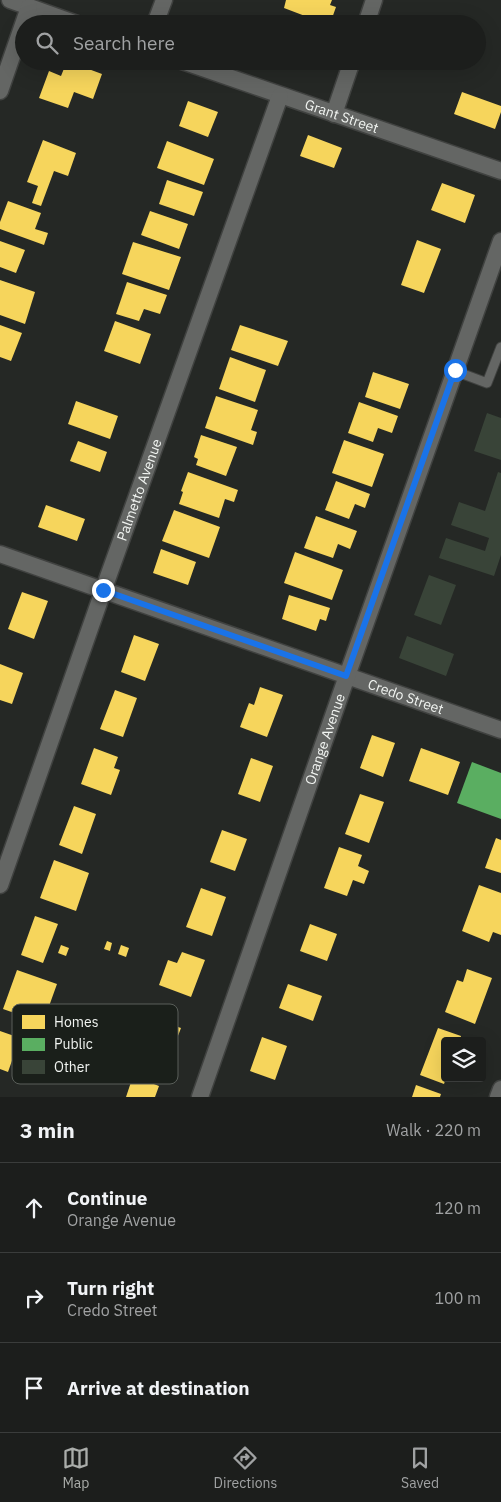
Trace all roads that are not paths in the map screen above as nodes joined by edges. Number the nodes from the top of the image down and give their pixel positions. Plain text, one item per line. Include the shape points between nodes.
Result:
1 (10, 0) edge
2 (164, 0) edge
3 (374, 0) edge
4 (29, 6) junction
5 (26, 15) edge
6 (53, 15) edge
7 (158, 15) edge
8 (369, 15) edge
9 (15, 47) edge
10 (207, 70) edge
11 (349, 70) edge
12 (0, 91) edge
13 (280, 96) junction
14 (334, 114) junction
15 (501, 171) edge
16 (501, 240) edge
17 (501, 347) edge
18 (455, 370) junction
19 (0, 554) edge
20 (103, 590) junction
21 (346, 676) junction
22 (501, 730) edge
23 (0, 885) edge
24 (501, 1089) edge
25 (200, 1097) edge
26 (498, 1097) edge

1 - 4 street
2 - 7 street
3 - 8 street
4 - 5 street
4 - 6 street
9 - 12 street
10 - 13 street, Grant Street
11 - 14 street
13 - 14 street, Grant Street
13 - 20 street, Palmetto Avenue
14 - 15 street, Grant Street
16 - 18 street, Orange Avenue
17 - 18 lane via 487,382
18 - 21 street, Orange Avenue
19 - 20 street, Credo Street
20 - 21 street, Credo Street
20 - 23 street, Palmetto Avenue
21 - 22 street, Credo Street
21 - 25 street, Orange Avenue
24 - 26 street

